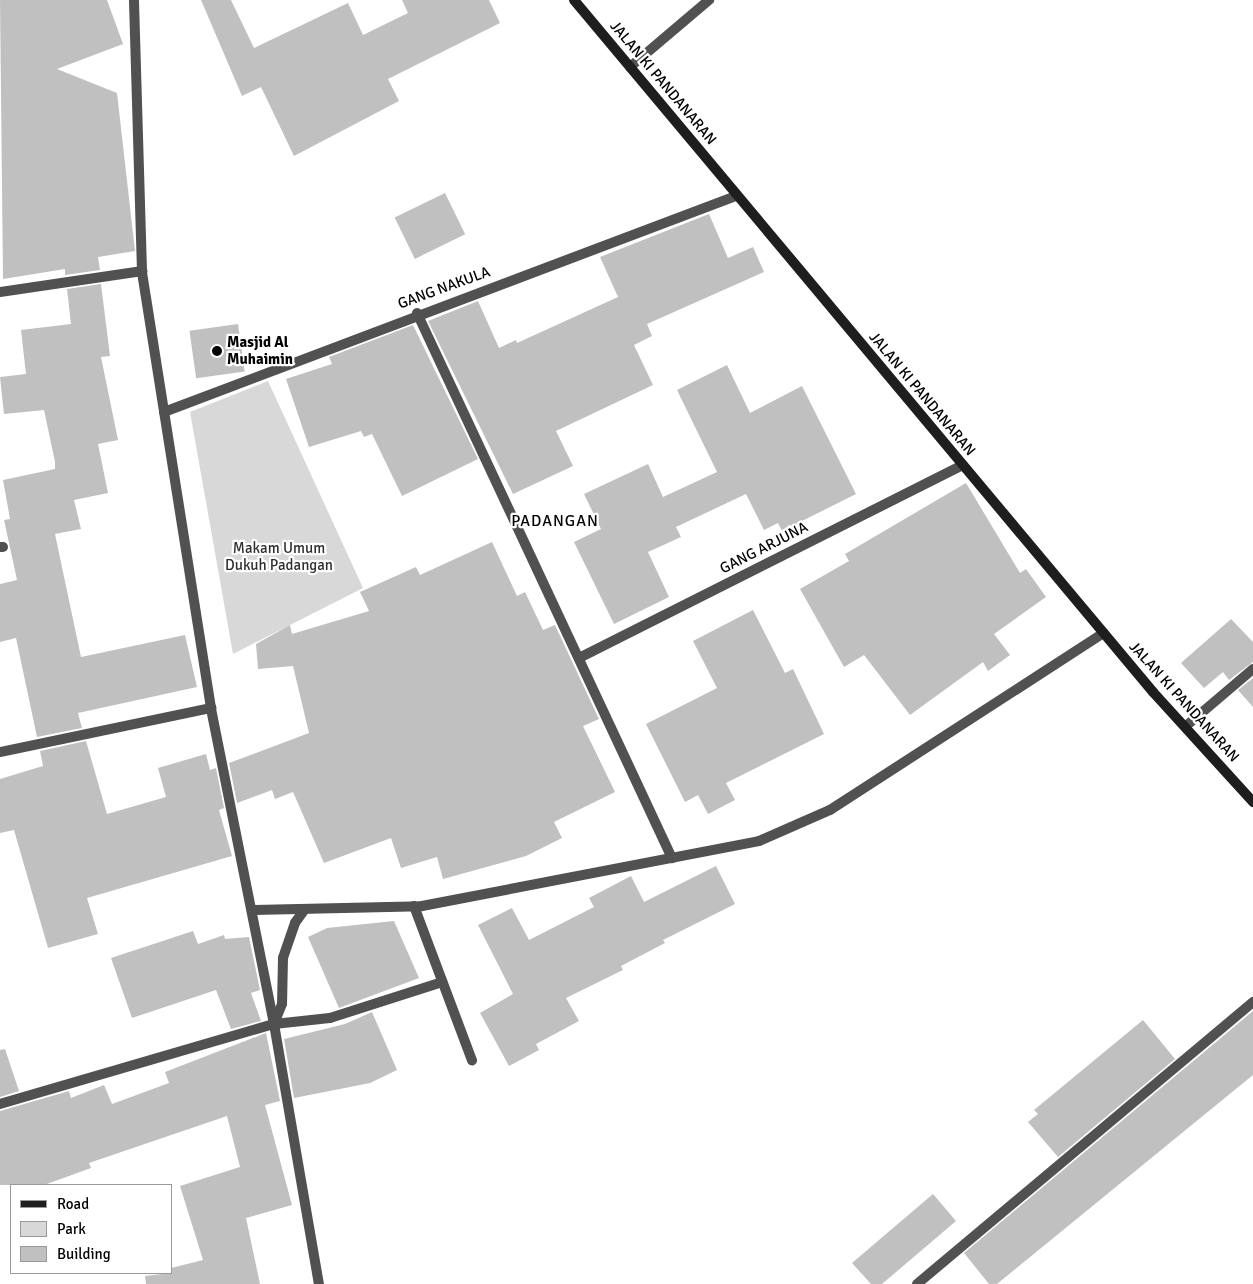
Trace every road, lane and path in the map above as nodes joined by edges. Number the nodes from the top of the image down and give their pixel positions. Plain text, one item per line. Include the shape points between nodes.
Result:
1 (134, 0) edge
2 (574, 0) edge
3 (710, 0) edge
4 (630, 67) junction
5 (736, 196) junction
6 (142, 271) junction
7 (0, 292) edge
8 (417, 313) junction
9 (164, 412) junction
10 (962, 465) junction
11 (1104, 633) junction
12 (579, 658) junction
13 (1253, 669) edge
14 (211, 708) junction
15 (1186, 726) junction
16 (0, 752) edge
17 (1253, 802) edge
18 (672, 858) junction
19 (414, 906) junction
20 (305, 909) junction
21 (252, 910) junction
22 (442, 982) junction
23 (1253, 1002) edge
24 (274, 1024) junction
25 (472, 1060) dead end
26 (0, 1104) edge
27 (319, 1284) edge
28 (917, 1284) edge

1 - 6 street
2 - 4 main road, JALAN KI PANDANARAN
3 - 4 street
4 - 5 main road, JALAN KI PANDANARAN
5 - 8 street, GANG NAKULA
5 - 10 main road, JALAN KI PANDANARAN
6 - 7 street
6 - 9 street
8 - 9 street, GANG NAKULA
8 - 12 street
9 - 14 street
10 - 11 main road, JALAN KI PANDANARAN
10 - 12 street, GANG ARJUNA
11 - 15 main road, JALAN KI PANDANARAN
11 - 18 street via 830,810 758,841
12 - 18 street
13 - 15 street
14 - 16 street
14 - 21 street
15 - 17 main road, JALAN KI PANDANARAN
18 - 19 street
19 - 20 street
19 - 22 street
20 - 21 street
20 - 24 street via 294,923 283,958 282,1004
21 - 24 street
22 - 24 street via 330,1018
22 - 25 street
23 - 28 street
24 - 26 street
24 - 27 street

